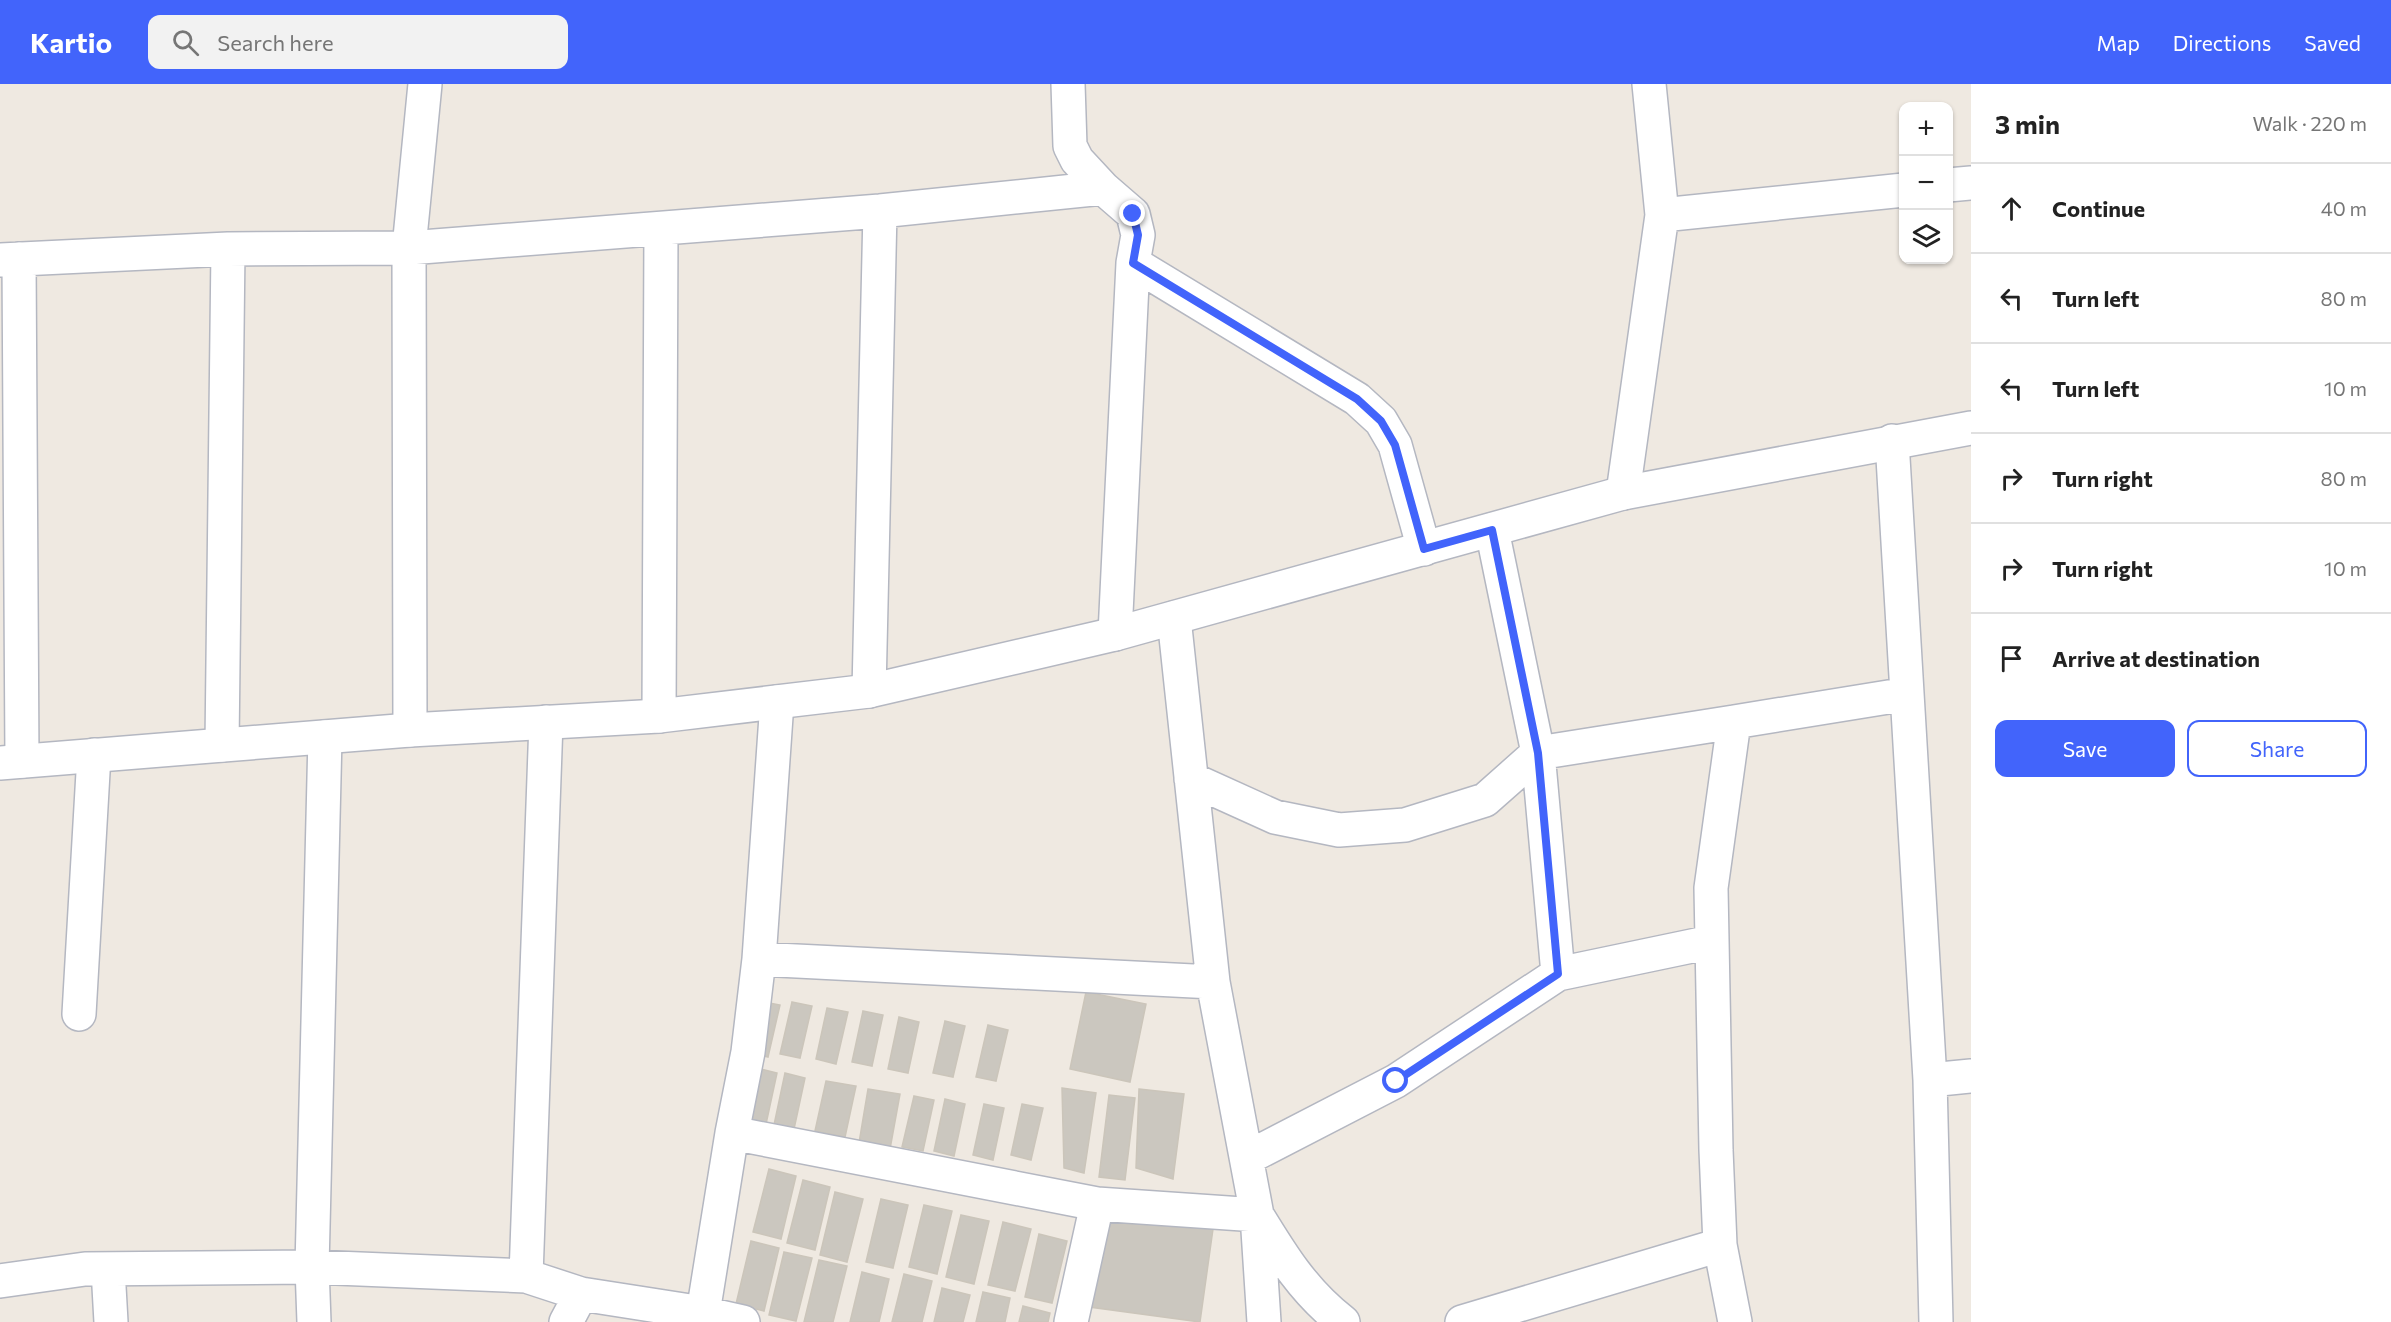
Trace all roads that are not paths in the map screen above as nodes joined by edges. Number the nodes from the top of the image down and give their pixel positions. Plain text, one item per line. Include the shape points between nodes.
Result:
1 (425, 84) edge
2 (1068, 84) edge
3 (1649, 84) edge
4 (1971, 183) edge
5 (1953, 185) edge
6 (1103, 188) junction
7 (1899, 191) edge
8 (880, 211) junction
9 (1662, 215) junction
10 (661, 229) junction
11 (409, 248) junction
12 (228, 249) junction
13 (9, 260) edge
14 (1133, 263) junction
15 (1971, 428) edge
16 (1892, 441) junction
17 (1623, 493) junction
18 (1492, 530) junction
19 (1424, 549) junction
20 (1174, 618) junction
21 (1115, 634) junction
22 (869, 691) junction
23 (1907, 694) junction
24 (777, 702) junction
25 (659, 716) junction
26 (546, 722) junction
27 (1734, 722) junction
28 (410, 730) junction
29 (325, 737) junction
30 (222, 745) junction
31 (1538, 753) junction
32 (94, 755) junction
33 (11, 762) edge
34 (1191, 778) junction
35 (1711, 942) junction
36 (759, 959) junction
37 (1558, 974) junction
38 (1213, 982) junction
39 (79, 1014) dead end
40 (1971, 1076) edge
41 (1930, 1080) junction
42 (732, 1133) junction
43 (1246, 1158) junction
44 (1097, 1204) junction
45 (1257, 1215) junction
46 (1720, 1245) junction
47 (312, 1267) junction
48 (108, 1269) junction
49 (526, 1276) junction
50 (0, 1281) edge
51 (581, 1294) junction
52 (703, 1313) junction
53 (111, 1322) edge
54 (314, 1322) edge
55 (566, 1322) edge
56 (743, 1322) edge
57 (1071, 1322) edge
58 (1264, 1322) edge
59 (1343, 1322) edge
60 (1462, 1322) edge
61 (1735, 1322) edge
62 (1936, 1322) edge

1 - 11 street
2 - 6 street via 1070,146 1077,160
3 - 9 street
4 - 5 street
6 - 8 street
6 - 14 street via 1133,214 1138,235
7 - 9 street
8 - 10 street
8 - 22 street
9 - 17 street
10 - 11 street
10 - 25 street
11 - 12 street
11 - 28 street
12 - 13 street
12 - 30 street
13 - 33 street
14 - 19 street via 1357,399 1381,421 1395,445
14 - 21 street
15 - 16 street
16 - 17 street
16 - 23 street
17 - 18 street
18 - 19 street
18 - 31 street
19 - 20 street
20 - 21 street
20 - 34 street
21 - 22 street
22 - 24 street
23 - 27 street
23 - 41 street
24 - 25 street
24 - 36 street
25 - 26 street
26 - 28 street
26 - 49 street
27 - 31 street
27 - 35 street via 1711,888
28 - 29 street
29 - 30 street
29 - 47 street
30 - 32 street
31 - 34 street via 1485,800 1405,825 1340,830 1275,817
31 - 37 street
32 - 33 street
32 - 39 street
34 - 38 street
35 - 37 street
35 - 46 street
36 - 38 street
36 - 42 street via 748,1052
37 - 43 street via 1396,1081
38 - 43 street
40 - 41 street
41 - 62 street
42 - 44 street
42 - 52 street
43 - 45 street
44 - 45 street
44 - 57 street
45 - 58 street
45 - 59 street via 1290,1269 1322,1306
46 - 60 street
46 - 61 street
47 - 48 street
47 - 49 street
47 - 54 street
48 - 50 street
48 - 53 street
49 - 51 street
51 - 52 street
51 - 55 street
52 - 56 street

